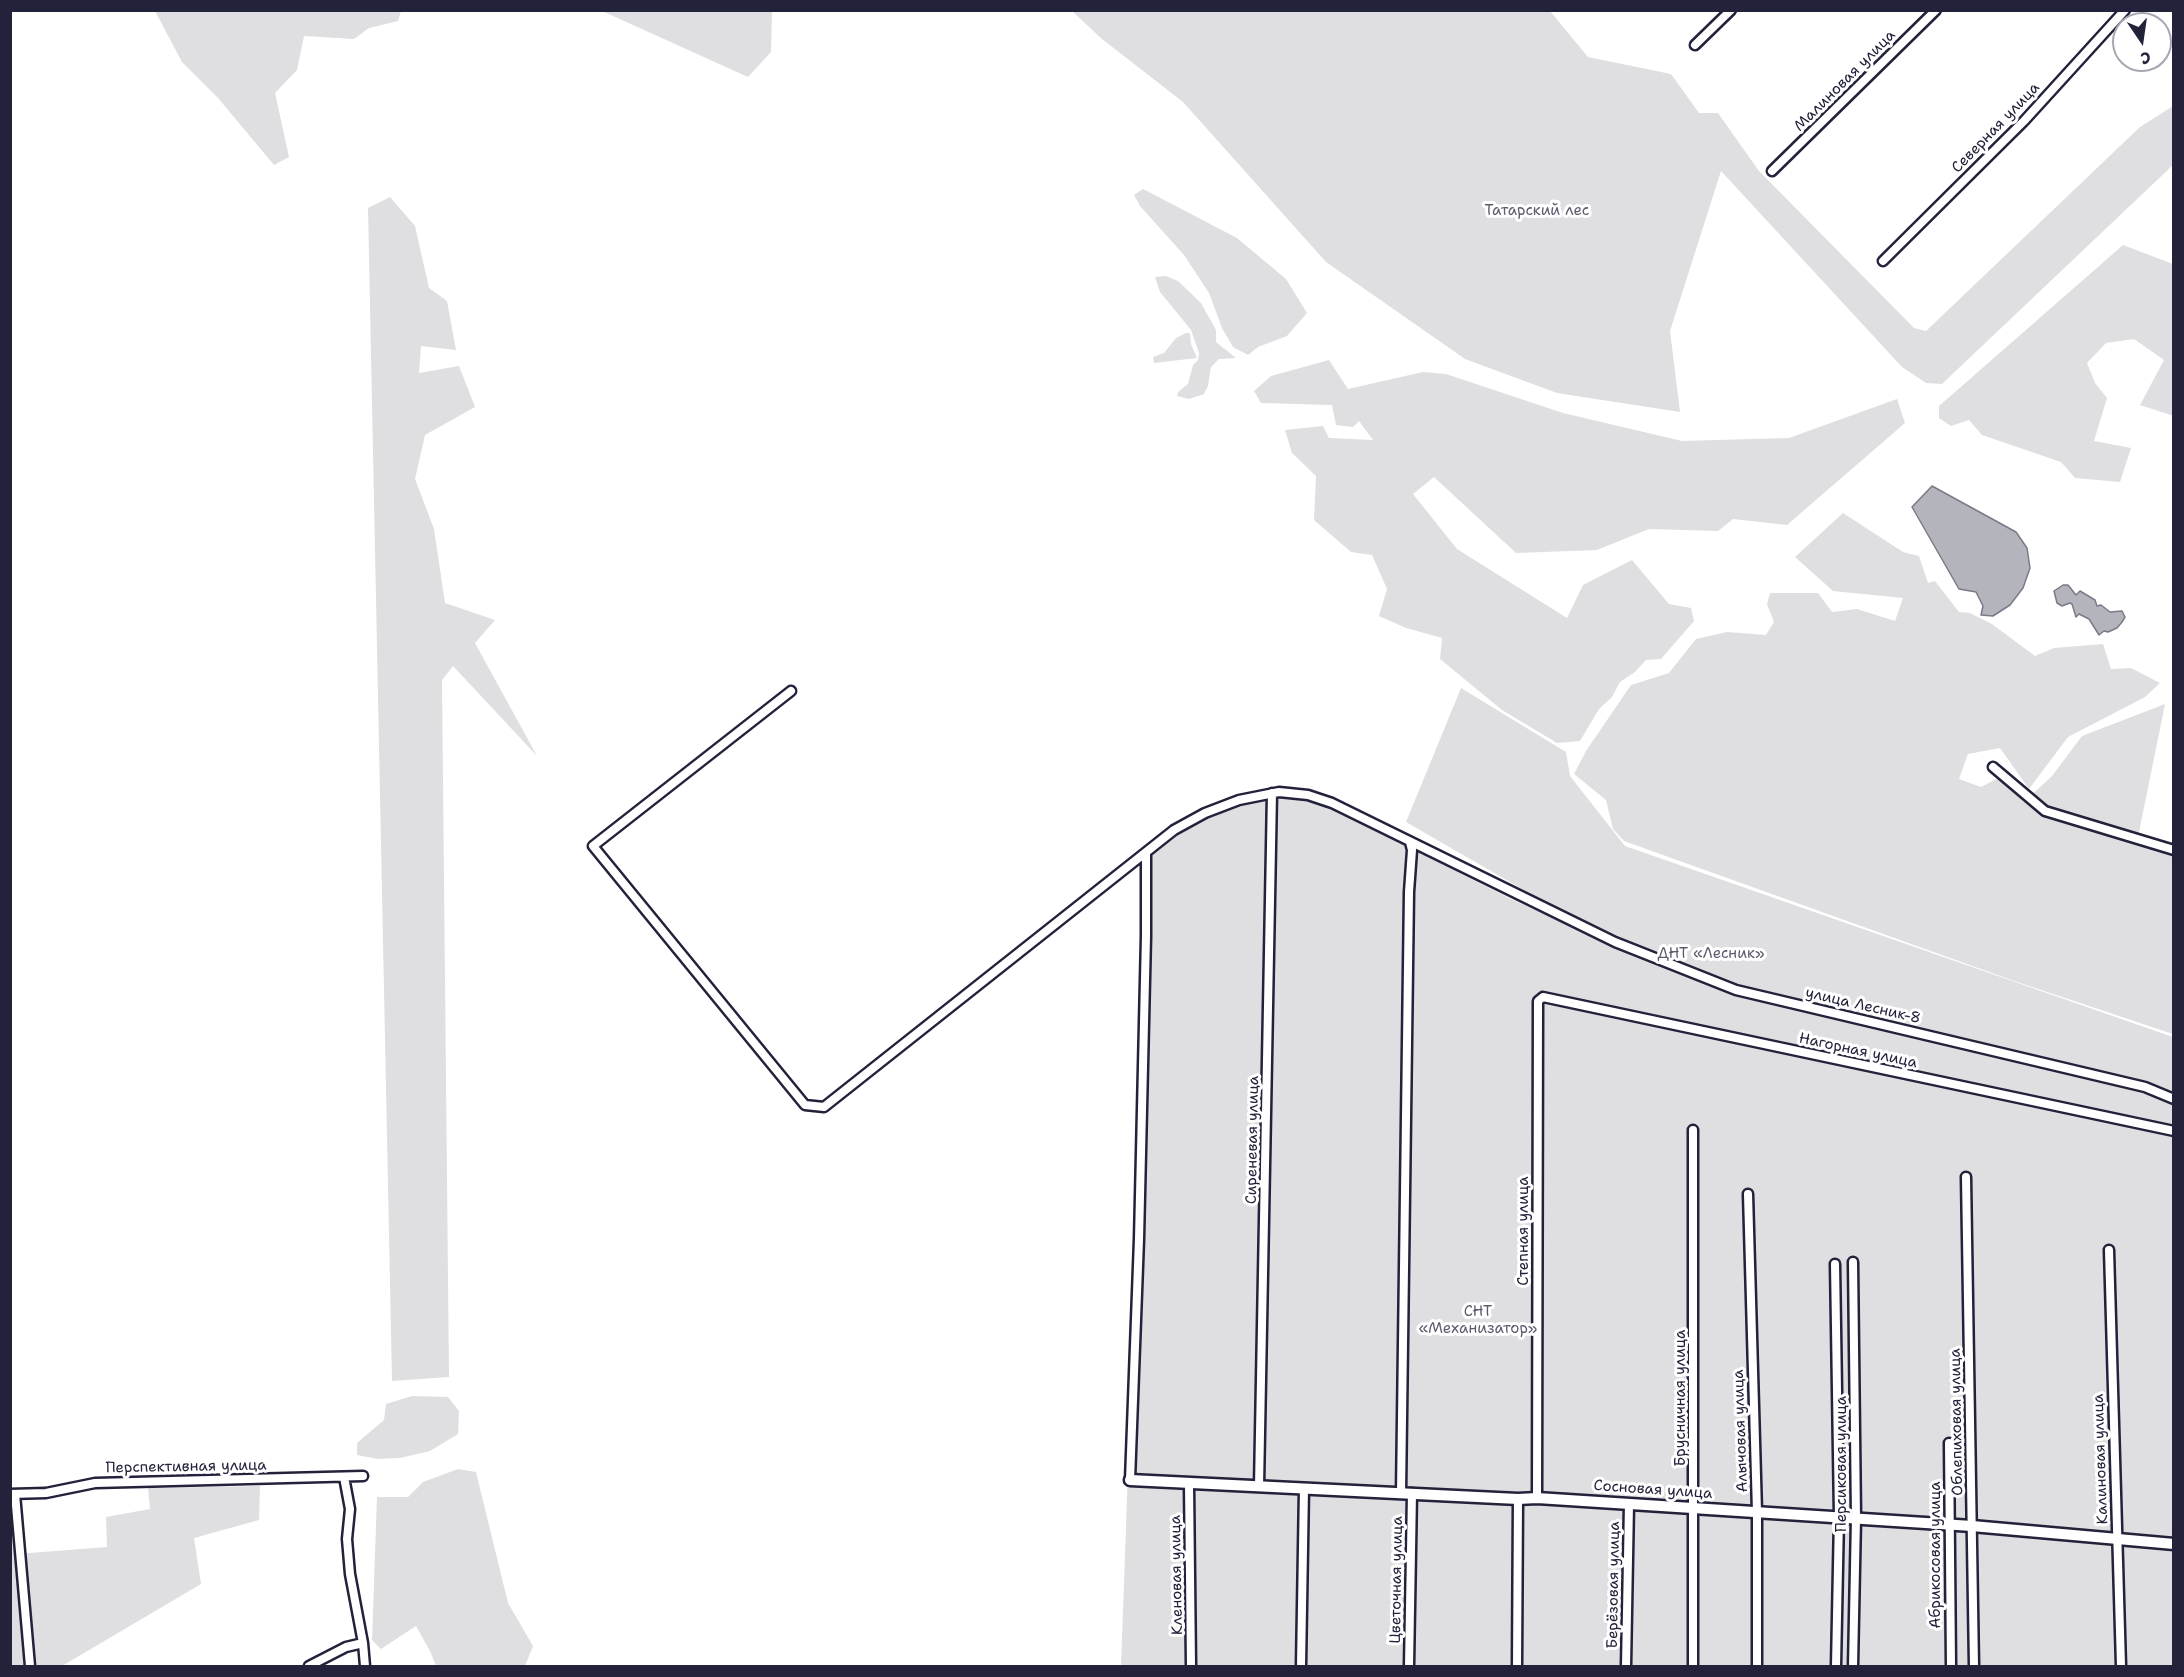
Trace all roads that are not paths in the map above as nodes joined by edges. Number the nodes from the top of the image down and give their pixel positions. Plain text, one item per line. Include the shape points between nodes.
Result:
1 (1731, 10) edge
2 (1936, 10) edge
3 (2125, 10) edge
4 (1695, 45) dead end
5 (1772, 171) dead end
6 (1883, 261) dead end
7 (790, 691) dead end
8 (1993, 767) dead end
9 (1272, 793) junction
10 (1410, 842) junction
11 (2174, 850) edge
12 (1146, 854) junction
13 (1538, 1001) joint
14 (2174, 1099) edge
15 (1693, 1130) dead end
16 (2174, 1131) edge
17 (1966, 1177) dead end
18 (1748, 1194) dead end
19 (2109, 1250) dead end
20 (1853, 1262) dead end
21 (1835, 1264) dead end
22 (1949, 1443) dead end
23 (363, 1476) dead end
24 (344, 1477) junction
25 (1130, 1480) joint
26 (1189, 1484) junction
27 (1259, 1486) junction
28 (1304, 1488) junction
29 (1406, 1493) junction
30 (13, 1494) edge
31 (1537, 1498) junction
32 (1518, 1499) junction
33 (1629, 1504) junction
34 (1695, 1508) junction
35 (1757, 1512) junction
36 (1839, 1517) junction
37 (1856, 1518) junction
38 (1949, 1524) junction
39 (1972, 1526) junction
40 (2116, 1539) junction
41 (2174, 1544) edge
42 (363, 1643) junction
43 (30, 1666) edge
44 (309, 1666) edge
45 (365, 1666) edge
46 (1191, 1666) edge
47 (1301, 1666) edge
48 (1409, 1666) edge
49 (1517, 1666) edge
50 (1626, 1666) edge
51 (1693, 1666) edge
52 (1757, 1666) edge
53 (1836, 1666) edge
54 (1853, 1666) edge
55 (1950, 1666) edge
56 (1974, 1666) edge
57 (2121, 1666) edge

1 - 4 street
2 - 5 street, Малиновая улица
3 - 6 street, Северная улица via 2024,120
7 - 12 street, улица Лесник-8 via 593,846 805,1105 824,1107
8 - 11 street via 2045,811
9 - 10 street, улица Лесник-8 via 1332,803
9 - 12 street, улица Лесник-8 via 1205,813 1174,830
9 - 27 street, Сиреневая улица
10 - 14 street, улица Лесник-8 via 1615,942 1736,990 2145,1087
10 - 29 street, Цветочная улица via 1413,850 1409,892
12 - 25 street
13 - 16 street, Нагорная улица via 1553,998
13 - 31 street, Степная улица
15 - 34 street, Брусничная улица
17 - 39 street, Облепиховая улица
18 - 35 street, Алычовая улица
19 - 40 street, Калиновая улица
20 - 37 street, Персиковая улица
21 - 36 street
22 - 38 street, Абрикосовая улица
23 - 24 street, Перспективная улица
24 - 30 street, Перспективная улица via 95,1483 46,1493
24 - 42 street via 350,1509 350,1574
25 - 26 street, Сосновая улица
26 - 27 street, Сосновая улица
26 - 46 street, Кленовая улица
27 - 28 street, Сосновая улица
28 - 29 street, Сосновая улица
28 - 47 street
29 - 32 street, Сосновая улица
29 - 48 street, Цветочная улица
30 - 43 street
31 - 32 street, Сосновая улица
31 - 33 street, Сосновая улица
32 - 49 street
33 - 34 street, Сосновая улица
33 - 50 street, Берёзовая улица
34 - 35 street, Сосновая улица
34 - 51 street, Брусничная улица
35 - 36 street, Сосновая улица
35 - 52 street, Алычовая улица
36 - 37 street, Сосновая улица
36 - 53 street
37 - 38 street, Сосновая улица
37 - 54 street, Персиковая улица
38 - 39 street, Сосновая улица
38 - 55 street, Абрикосовая улица
39 - 40 street, Сосновая улица
39 - 56 street, Облепиховая улица
40 - 41 street, Сосновая улица
40 - 57 street, Калиновая улица
42 - 44 street
42 - 45 street

